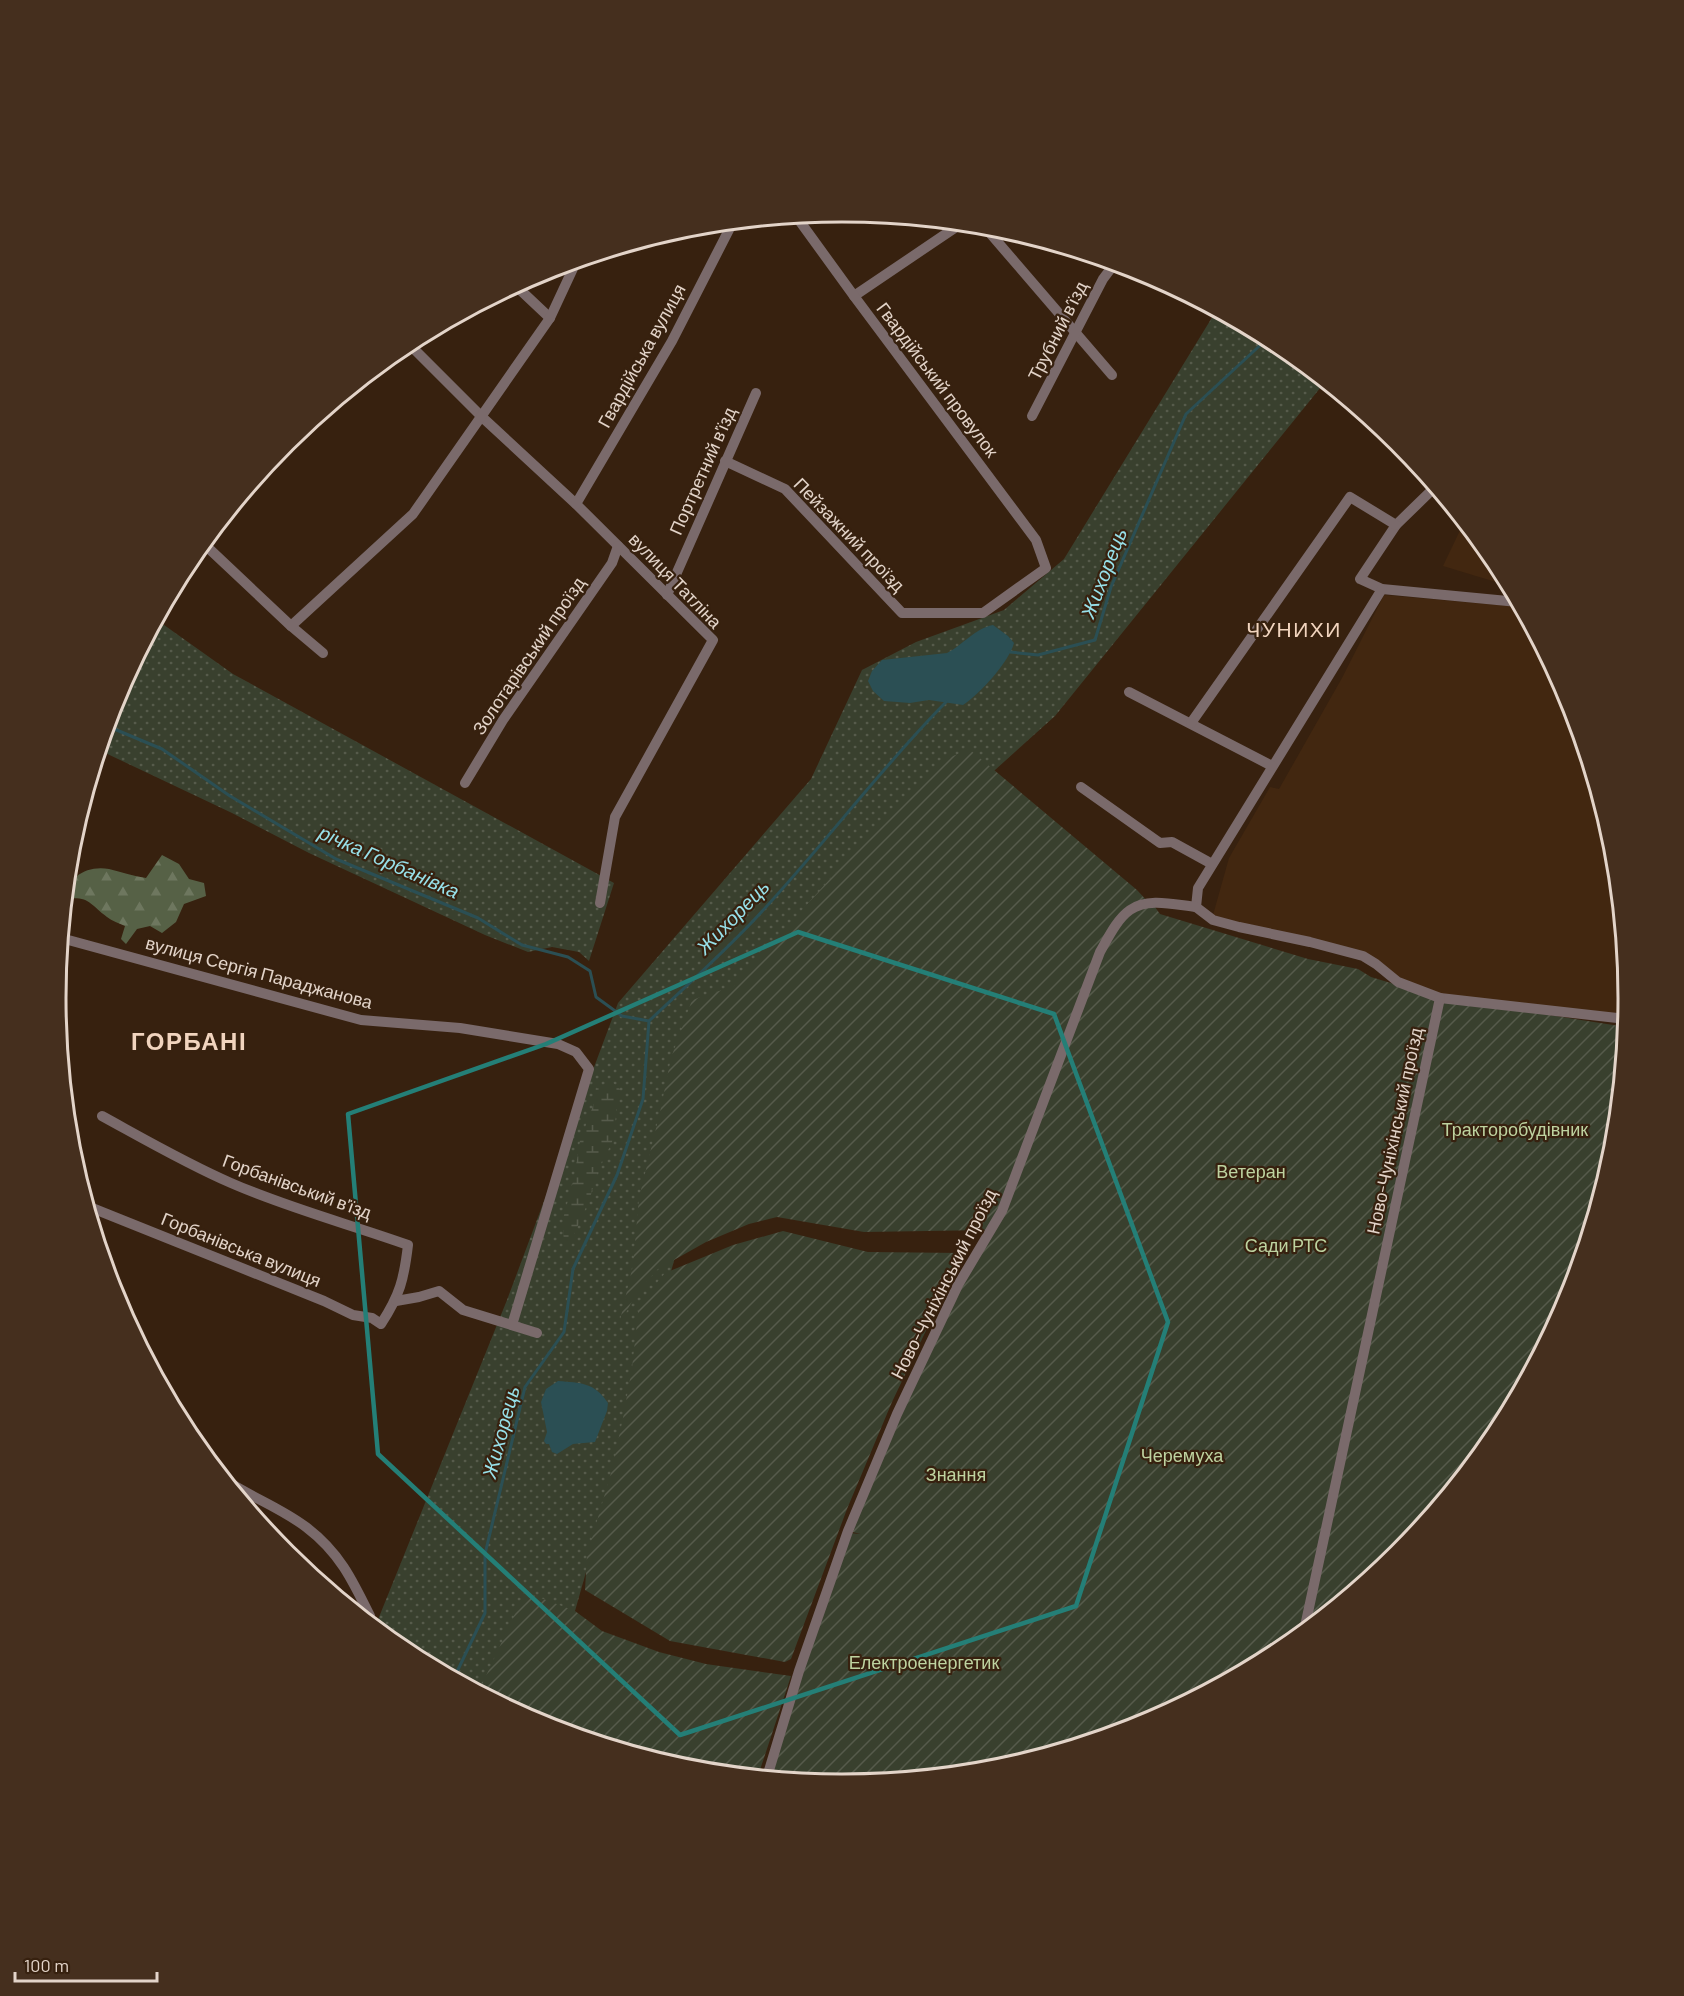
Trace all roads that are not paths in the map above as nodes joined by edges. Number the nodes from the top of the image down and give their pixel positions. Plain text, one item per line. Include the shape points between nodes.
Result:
1 (802, 224) edge
2 (951, 230) edge
3 (728, 231) edge
4 (994, 237) edge
5 (1110, 270) edge
6 (572, 271) edge
7 (522, 292) edge
8 (854, 296) junction
9 (550, 318) junction
10 (1076, 334) junction
11 (415, 350) edge
12 (1112, 375) dead end
13 (756, 393) dead end
14 (1032, 416) dead end
15 (482, 417) junction
16 (725, 461) junction
17 (1430, 492) edge
18 (576, 504) junction
19 (1396, 525) junction
20 (618, 546) junction
21 (210, 549) edge
22 (1046, 568) joint
23 (1382, 589) junction
24 (667, 595) junction
25 (1508, 601) edge
26 (291, 626) junction
27 (323, 653) dead end
28 (1130, 692) dead end
29 (1191, 723) junction
30 (1272, 766) junction
31 (465, 783) dead end
32 (1081, 787) dead end
33 (1212, 864) junction
34 (600, 903) dead end
35 (1196, 908) junction
36 (69, 940) edge
37 (1440, 998) junction
38 (1617, 1018) edge
39 (102, 1116) dead end
40 (95, 1209) edge
41 (396, 1301) junction
42 (381, 1324) joint
43 (512, 1325) junction
44 (537, 1333) dead end
45 (243, 1490) edge
46 (368, 1613) edge
47 (1307, 1619) edge
48 (768, 1770) edge

1 - 8 street, Гвардійський провулок
2 - 8 street
3 - 18 street, Гвардійська вулиця via 672,341
4 - 10 street
5 - 10 street, Трубний в’їзд
6 - 9 street
7 - 9 street
8 - 22 street, Гвардійський провулок via 1036,540
9 - 15 street
10 - 12 street
10 - 14 street, Трубний в’їзд
11 - 15 street, вулиця Татліна
13 - 16 street, Портретний в'їзд
15 - 18 street, вулиця Татліна
15 - 26 street via 413,514
16 - 22 street, Пейзажний проїзд via 784,489 902,613 983,613
16 - 24 street, Портретний в'їзд
17 - 19 street
18 - 20 street, вулиця Татліна
19 - 23 street via 1360,579
19 - 29 street via 1350,496
20 - 24 street, вулиця Татліна
20 - 31 street, Золотарівський проїзд via 612,563 503,720
21 - 26 street
23 - 25 street
23 - 30 street
24 - 34 street, вулиця Татліна via 713,640 615,817
26 - 27 street
28 - 29 street
29 - 30 street
30 - 33 street
32 - 33 street via 1160,843 1172,842
33 - 35 street via 1198,888
35 - 37 street via 1213,920 1363,956 1398,982
35 - 48 street, Ново-Чуніхінський проїзд via 1152,903 1131,909 1100,952 1002,1211 958,1285 897,1414 848,1531
36 - 43 street, вулиця Сергія Параджанова via 361,1020 460,1028 558,1044 576,1052 589,1069
37 - 38 street
37 - 47 street, Ново-Чуніхінський проїзд
39 - 41 street, Горбанівський в'їзд via 232,1183 408,1245
40 - 42 street, Горбанівська вулиця
41 - 42 street, Горбанівський в'їзд
41 - 43 street via 439,1290 463,1310
43 - 44 street
45 - 46 street via 305,1526 330,1548 350,1574

